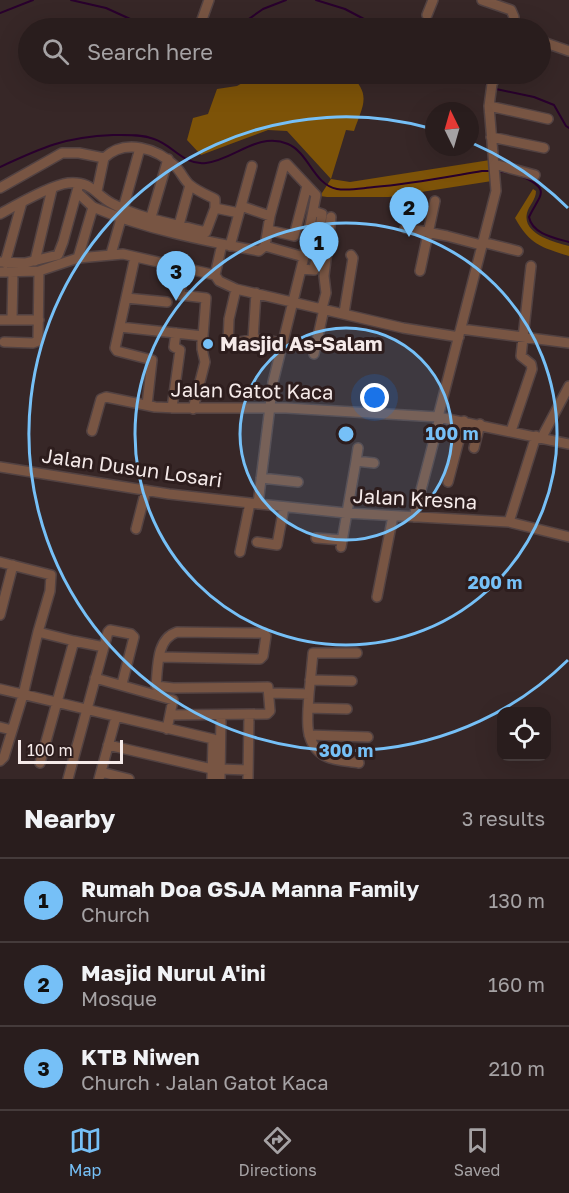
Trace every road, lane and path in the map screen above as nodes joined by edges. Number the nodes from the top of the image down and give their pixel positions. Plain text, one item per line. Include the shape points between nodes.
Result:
1 (209, 0) edge
2 (432, 0) edge
3 (482, 0) edge
4 (427, 15) dead end
5 (203, 18) edge
6 (514, 18) edge
7 (551, 45) edge
8 (569, 51) edge
9 (492, 84) edge
10 (489, 106) junction
11 (548, 119) dead end
12 (490, 137) junction
13 (140, 148) junction
14 (544, 148) dead end
15 (104, 158) junction
16 (168, 159) junction
17 (252, 166) dead end
18 (494, 169) junction
19 (535, 175) dead end
20 (190, 185) junction
21 (307, 186) junction
22 (0, 188) edge
23 (78, 188) junction
24 (52, 189) junction
25 (96, 191) junction
26 (435, 201) dead end
27 (22, 202) junction
28 (93, 207) junction
29 (215, 208) junction
30 (240, 210) junction
31 (313, 211) junction
32 (0, 213) edge
33 (122, 214) junction
34 (270, 216) junction
35 (331, 217) dead end
36 (151, 218) junction
37 (179, 225) junction
38 (405, 228) dead end
39 (268, 230) junction
40 (429, 232) junction
41 (482, 243) junction
42 (226, 245) junction
43 (265, 246) junction
44 (518, 251) dead end
45 (111, 254) junction
46 (351, 255) dead end
47 (135, 257) junction
48 (304, 257) junction
49 (78, 258) junction
50 (35, 261) junction
51 (2, 262) edge
52 (531, 266) dead end
53 (183, 267) junction
54 (301, 269) junction
55 (39, 271) junction
56 (420, 271) dead end
57 (0, 272) edge
58 (13, 273) junction
59 (215, 275) junction
60 (236, 289) junction
61 (256, 293) junction
62 (126, 298) junction
63 (293, 301) junction
64 (167, 302) dead end
65 (323, 309) junction
66 (344, 313) junction
67 (12, 319) junction
68 (0, 320) edge
69 (39, 320) junction
70 (120, 327) junction
71 (176, 333) junction
72 (460, 333) junction
73 (202, 336) junction
74 (521, 336) junction
75 (253, 339) junction
76 (4, 342) dead end
77 (283, 343) junction
78 (569, 343) edge
79 (314, 354) dead end
80 (569, 386) edge
81 (147, 405) junction
82 (172, 408) junction
83 (270, 408) junction
84 (193, 409) junction
85 (439, 417) junction
86 (464, 421) junction
87 (480, 424) junction
88 (92, 431) dead end
89 (511, 431) junction
90 (539, 437) junction
91 (569, 444) edge
92 (358, 448) dead end
93 (474, 448) dead end
94 (356, 461) junction
95 (374, 464) dead end
96 (0, 467) edge
97 (261, 478) junction
98 (298, 482) dead end
99 (448, 482) dead end
100 (146, 490) junction
101 (254, 504) junction
102 (284, 507) junction
103 (346, 513) junction
104 (393, 516) junction
105 (414, 517) junction
106 (509, 522) junction
107 (136, 529) dead end
108 (569, 537) edge
109 (316, 538) dead end
110 (257, 542) dead end
111 (240, 552) dead end
112 (0, 562) edge
113 (13, 565) junction
114 (377, 597) dead end
115 (0, 615) edge
116 (38, 632) junction
117 (74, 641) junction
118 (104, 647) junction
119 (357, 654) dead end
120 (160, 657) junction
121 (95, 678) junction
122 (310, 681) junction
123 (352, 681) dead end
124 (122, 684) junction
125 (173, 688) junction
126 (0, 689) edge
127 (155, 690) junction
128 (270, 693) junction
129 (309, 694) junction
130 (23, 695) junction
131 (173, 700) junction
132 (56, 703) junction
133 (308, 708) junction
134 (347, 709) dead end
135 (86, 710) junction
136 (171, 715) junction
137 (221, 715) junction
138 (249, 715) junction
139 (116, 717) junction
140 (0, 727) edge
141 (167, 729) junction
142 (12, 730) junction
143 (309, 735) junction
144 (368, 737) dead end
145 (108, 745) junction
146 (0, 760) edge
147 (40, 763) dead end
148 (359, 763) dead end
149 (216, 774) edge
150 (248, 774) edge
151 (100, 776) edge
152 (68, 779) edge
153 (129, 779) edge

1 - 5 street
2 - 4 street
3 - 6 street via 511,10
7 - 8 street
9 - 10 street
10 - 11 street
10 - 12 street
12 - 14 street
12 - 18 street
13 - 15 street via 116,149
13 - 16 street
13 - 33 street
15 - 22 street via 62,153
15 - 25 street
16 - 20 street
16 - 36 street
17 - 30 street
18 - 19 street
18 - 41 street via 496,191
20 - 29 street via 215,199
20 - 37 street
21 - 31 street via 316,195
21 - 34 street via 284,165
21 - 39 street via 294,236
23 - 24 street via 64,183
23 - 25 street via 92,187
23 - 28 street
23 - 50 street via 57,255
24 - 27 street
24 - 50 street
25 - 33 street
26 - 40 street
27 - 32 street
27 - 51 street
28 - 33 street
28 - 49 street
29 - 30 street
29 - 37 street via 206,232
30 - 34 street
30 - 42 street
31 - 48 street
31 - 54 street via 322,214 314,270
33 - 36 street
33 - 42 street
33 - 45 street
34 - 39 street
35 - 65 street
36 - 37 street
38 - 40 street
39 - 43 street
40 - 41 street
40 - 56 street
41 - 44 street
41 - 72 street
42 - 43 street via 259,251
42 - 59 street
43 - 48 street
45 - 47 street
45 - 49 street
46 - 66 street
47 - 53 street
47 - 62 street
48 - 54 street
49 - 55 street
50 - 51 street
52 - 74 street
53 - 59 street
53 - 73 street via 180,295 206,298
54 - 63 street
55 - 58 street
55 - 69 street
57 - 58 street
58 - 67 street
59 - 60 street
60 - 61 street
60 - 75 street via 227,343
61 - 63 street
61 - 75 street
62 - 64 street
62 - 70 street
63 - 65 street
63 - 77 street
65 - 66 street
65 - 79 street
66 - 72 street via 403,328
67 - 68 street
67 - 69 street
69 - 76 street via 36,342
70 - 71 street
70 - 81 street via 116,350 152,360
71 - 73 street
71 - 82 street via 174,347 180,350
72 - 74 street
72 - 85 street
73 - 84 street via 205,362
74 - 78 street
74 - 89 street via 521,356 532,369
75 - 77 street
77 - 83 street
80 - 90 street
81 - 82 street, Jalan Gatot Kaca
81 - 88 street, Jalan Gatot Kaca via 102,398
82 - 84 street, Jalan Gatot Kaca
83 - 84 street, Jalan Gatot Kaca
83 - 85 street, Jalan Gatot Kaca
83 - 97 street
85 - 86 street, Jalan Gatot Kaca
85 - 105 street
86 - 87 street, Jalan Gatot Kaca
86 - 99 street
87 - 89 street, Jalan Gatot Kaca
87 - 93 street
89 - 90 street, Jalan Gatot Kaca
90 - 91 street, Jalan Gatot Kaca
90 - 106 street
92 - 94 street
94 - 95 street
94 - 103 street
96 - 100 street, Jalan Dusun Losari
97 - 98 street
97 - 101 street
100 - 101 street, Jalan Dusun Losari
100 - 107 street
101 - 102 street, Jalan Kresna
101 - 111 street
102 - 103 street, Jalan Kresna
102 - 110 street via 277,544
103 - 104 street, Jalan Kresna
103 - 109 street via 341,544
104 - 105 street, Jalan Kresna
104 - 114 street
105 - 106 street, Jalan Kresna
106 - 108 street, Jalan Kresna
112 - 113 street
113 - 115 street
113 - 116 street via 52,577
116 - 117 street
116 - 130 street
117 - 118 street
117 - 132 street
118 - 121 street
118 - 124 street via 111,630 134,636
119 - 122 street via 313,653
120 - 120 street via 260,659 266,636 177,632 166,638
120 - 127 street
121 - 124 street
121 - 135 street
122 - 123 street
122 - 129 street
124 - 127 street
125 - 127 street
125 - 128 street via 268,687
125 - 131 street
126 - 130 street
127 - 131 street
128 - 129 street
128 - 138 street via 270,713
129 - 133 street
130 - 132 street
130 - 142 street
131 - 136 street
132 - 135 street
132 - 147 street
133 - 134 street
133 - 143 street
135 - 139 street
135 - 152 street
136 - 137 street
136 - 141 street
137 - 138 street
137 - 149 street
138 - 150 street
139 - 141 street
139 - 145 street
140 - 142 street
141 - 149 street via 213,738
142 - 146 street
143 - 144 street
143 - 148 street via 325,756
145 - 149 street
145 - 151 street
149 - 150 street
151 - 153 street

